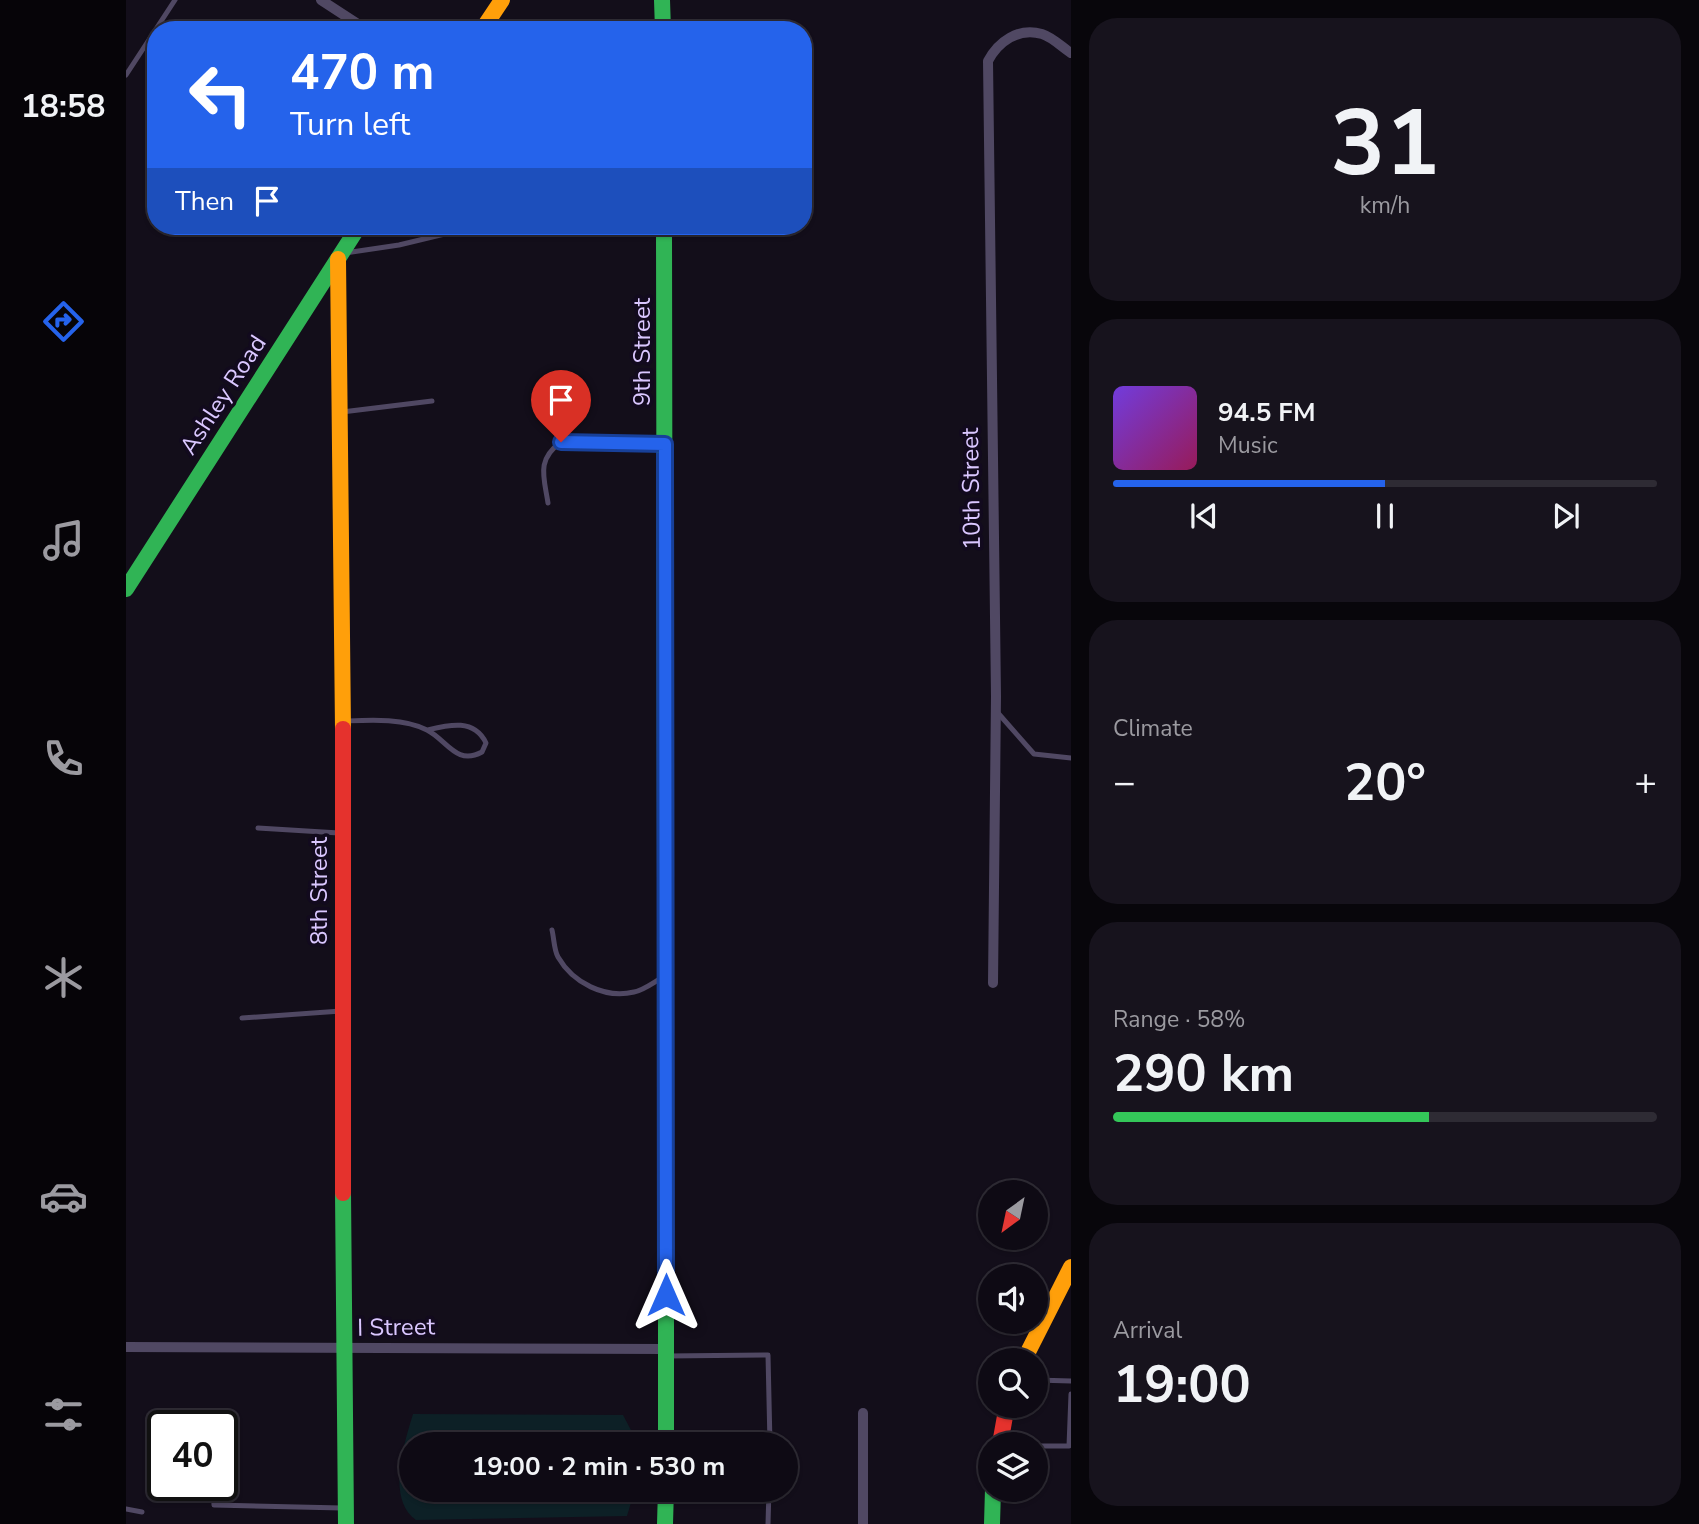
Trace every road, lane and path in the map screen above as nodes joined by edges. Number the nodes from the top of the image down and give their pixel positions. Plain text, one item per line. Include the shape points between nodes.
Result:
1 (175, 0) edge
2 (321, 0) edge
3 (502, 0) edge
4 (662, 0) edge
5 (161, 21) edge
6 (353, 21) edge
7 (488, 21) edge
8 (663, 21) edge
9 (147, 43) edge
10 (1071, 53) edge
11 (126, 75) edge
12 (353, 235) edge
13 (439, 235) edge
14 (664, 235) edge
15 (340, 256) junction
16 (432, 401) dead end
17 (342, 412) junction
18 (665, 444) junction
19 (548, 503) dead end
20 (126, 589) edge
21 (995, 710) junction
22 (342, 721) junction
23 (427, 730) junction
24 (1071, 758) edge
25 (258, 828) dead end
26 (342, 833) junction
27 (552, 930) dead end
28 (667, 975) junction
29 (993, 983) dead end
30 (341, 1011) junction
31 (242, 1018) dead end
32 (1071, 1267) edge
33 (126, 1347) edge
34 (1030, 1348) edge
35 (345, 1349) junction
36 (666, 1352) junction
37 (1048, 1380) edge
38 (1071, 1381) edge
39 (1071, 1394) edge
40 (863, 1413) dead end
41 (666, 1432) edge
42 (770, 1432) edge
43 (1048, 1446) edge
44 (214, 1501) edge
45 (666, 1502) edge
46 (769, 1502) edge
47 (993, 1502) edge
48 (126, 1509) edge
49 (142, 1511) dead end
50 (346, 1516) edge
51 (665, 1524) edge
52 (768, 1524) edge
53 (863, 1524) edge
54 (992, 1524) edge

1 - 5 lane
2 - 6 street
3 - 7 street
4 - 8 street
9 - 11 lane
10 - 21 street, 10th Street via 1042,34 1010,36 996,46 988,61
12 - 15 street, Ashley Road
13 - 15 lane
14 - 18 street, 9th Street
15 - 17 street, 8th Street
15 - 20 street, Ashley Road
16 - 17 lane
17 - 22 street, 8th Street
18 - 19 lane via 561,442 548,451 543,465
18 - 28 street, 9th Street
21 - 24 lane via 1034,754
21 - 29 street, 10th Street
22 - 23 lane via 380,720
22 - 26 street, 8th Street
23 - 23 lane via 460,756 474,756 486,743 482,734 458,723
25 - 26 lane
26 - 30 street, 8th Street
27 - 28 lane via 557,955 580,981 598,991 637,992
28 - 36 street, 9th Street
30 - 31 lane
30 - 35 street, 8th Street
32 - 34 street
33 - 35 street, I Street
35 - 36 street, I Street via 484,1346
35 - 50 street, 8th Street
36 - 41 street, 9th Street
36 - 42 lane via 768,1355
37 - 38 lane
39 - 43 lane via 1069,1446
40 - 53 street
44 - 50 lane via 214,1505
45 - 51 street
46 - 52 lane
47 - 54 street
48 - 49 lane

